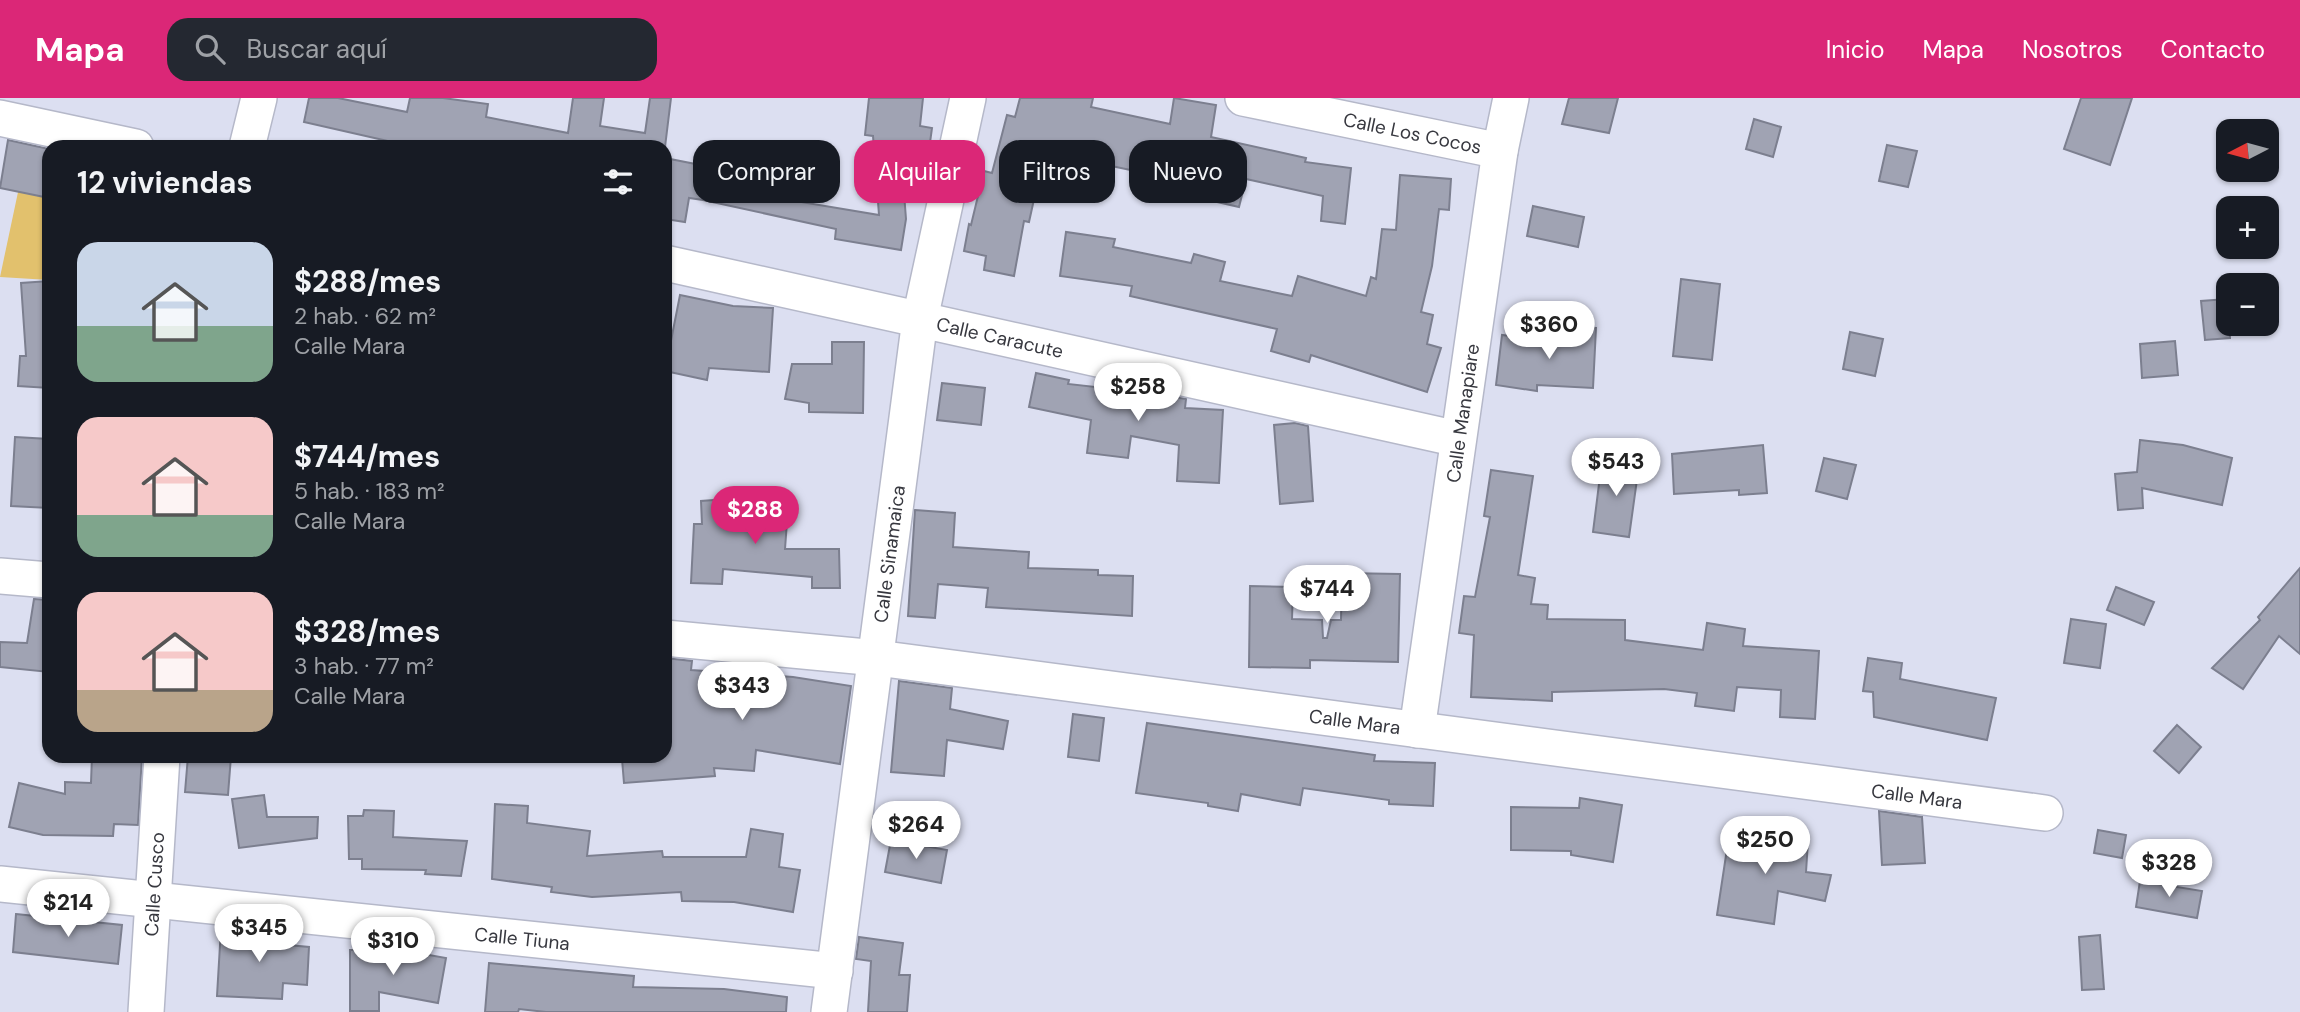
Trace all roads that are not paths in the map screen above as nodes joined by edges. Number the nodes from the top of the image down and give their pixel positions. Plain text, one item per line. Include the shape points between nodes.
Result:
1 (259, 98) edge
2 (968, 98) edge
3 (1243, 98) edge
4 (1511, 98) edge
5 (0, 118) edge
6 (103, 140) edge
7 (249, 140) edge
8 (1500, 152) junction
9 (672, 265) edge
10 (920, 319) junction
11 (1458, 439) junction
12 (0, 576) edge
13 (42, 579) edge
14 (672, 639) edge
15 (877, 658) junction
16 (1417, 730) junction
17 (162, 763) edge
18 (2045, 813) dead end
19 (0, 884) edge
20 (153, 900) junction
21 (835, 971) junction
22 (146, 1012) edge
23 (829, 1012) edge

1 - 7 street
2 - 10 street, Calle Sinamaica
3 - 8 street, Calle Los Cocos
4 - 8 street, Calle Manapiare
5 - 6 street
8 - 11 street, Calle Manapiare
9 - 10 street, Calle Caracute
10 - 11 street, Calle Caracute
10 - 15 street, Calle Sinamaica
11 - 16 street, Calle Manapiare
12 - 13 street
14 - 15 street, Calle Mara
15 - 16 street, Calle Mara
15 - 21 street, Calle Sinamaica
16 - 18 street, Calle Mara
17 - 20 street, Calle Cusco
19 - 20 street, Calle Tiuna
20 - 21 street, Calle Tiuna
20 - 22 street, Calle Cusco
21 - 23 street, Calle Sinamaica

